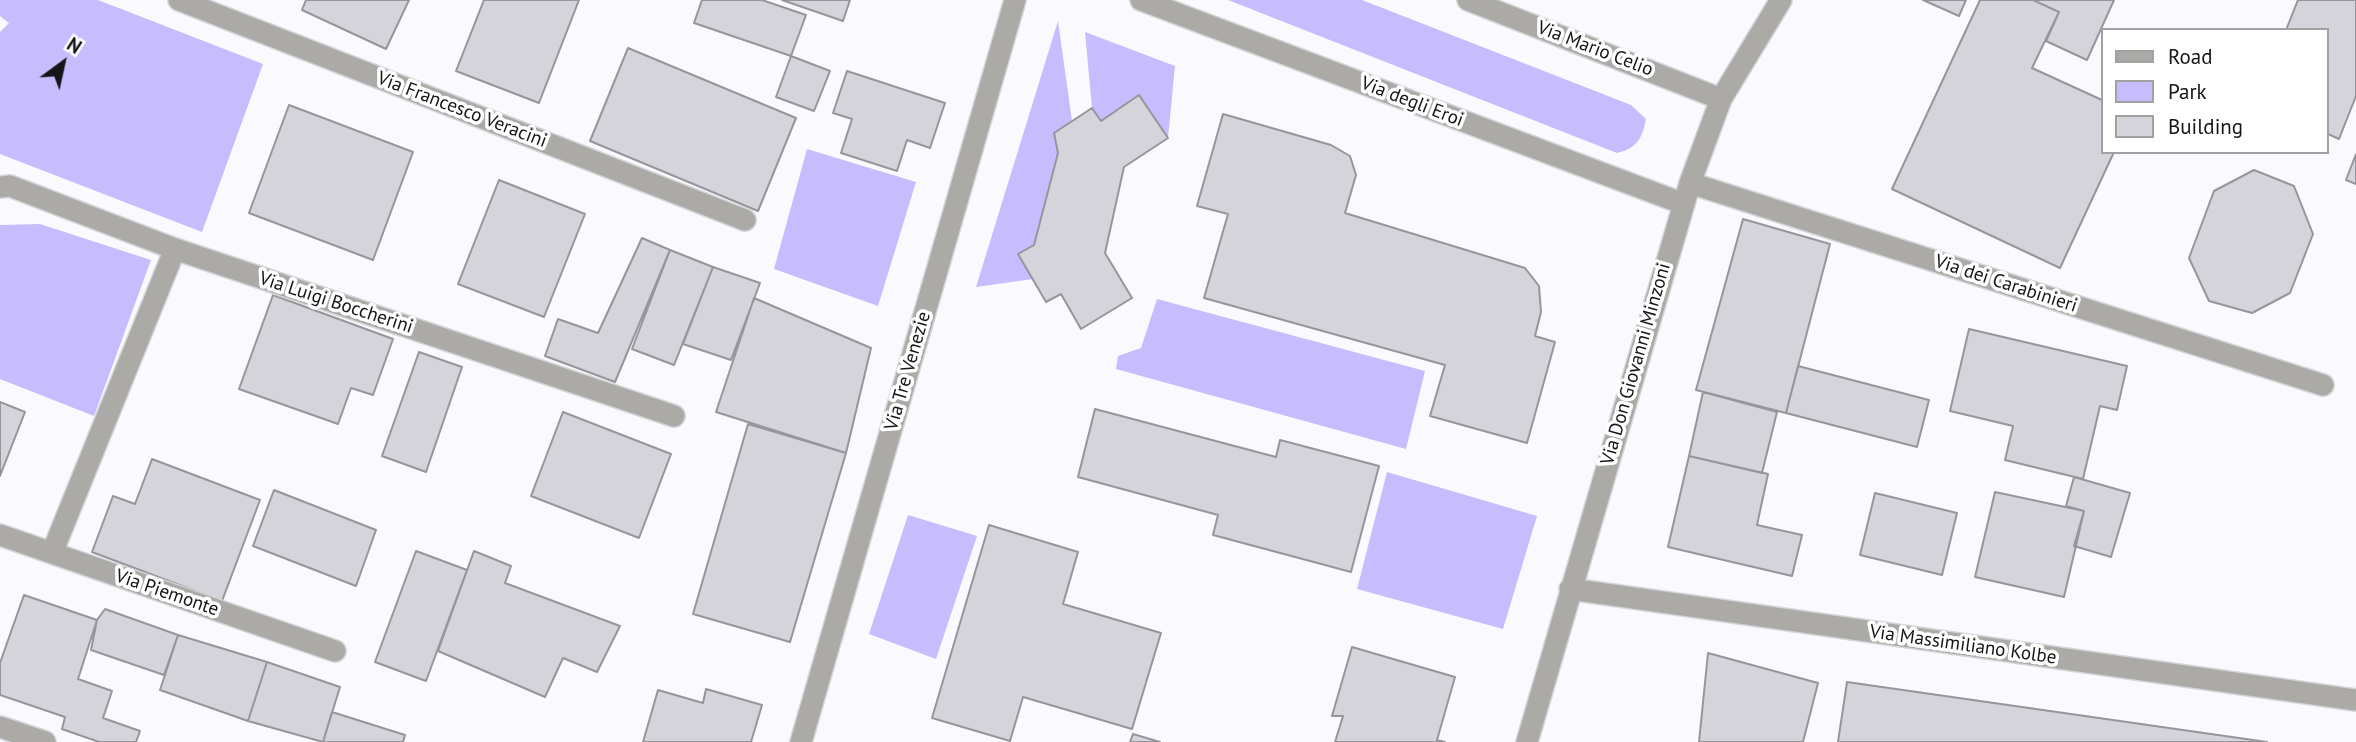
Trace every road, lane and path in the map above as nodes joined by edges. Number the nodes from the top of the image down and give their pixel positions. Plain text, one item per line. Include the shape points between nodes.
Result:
1 (179, 0) edge
2 (1015, 0) edge
3 (1141, 0) edge
4 (1468, 0) edge
5 (1781, 0) edge
6 (1721, 99) junction
7 (0, 187) edge
8 (1687, 194) junction
9 (745, 220) dead end
10 (175, 249) junction
11 (2323, 385) dead end
12 (674, 416) dead end
13 (0, 535) edge
14 (52, 553) junction
15 (1570, 589) junction
16 (335, 651) dead end
17 (2356, 700) edge
18 (0, 727) edge
19 (45, 742) edge
20 (801, 742) edge
21 (1527, 742) edge

1 - 9 street, Via Francesco Veracini
2 - 20 street, Via Tre Venezie
3 - 8 street, Via degli Eroi
4 - 6 street, Via Mario Celio
5 - 6 street, Via Don Giovanni Minzoni
6 - 8 street, Via Don Giovanni Minzoni
7 - 10 street, Via Luigi Boccherini via 10,186
8 - 11 street, Via dei Carabinieri
8 - 15 street, Via Don Giovanni Minzoni
10 - 12 street, Via Luigi Boccherini
10 - 14 street
13 - 14 street, Via Piemonte
14 - 16 street, Via Piemonte
15 - 17 street, Via Massimiliano Kolbe
15 - 21 street, Via Don Giovanni Minzoni
18 - 19 street

